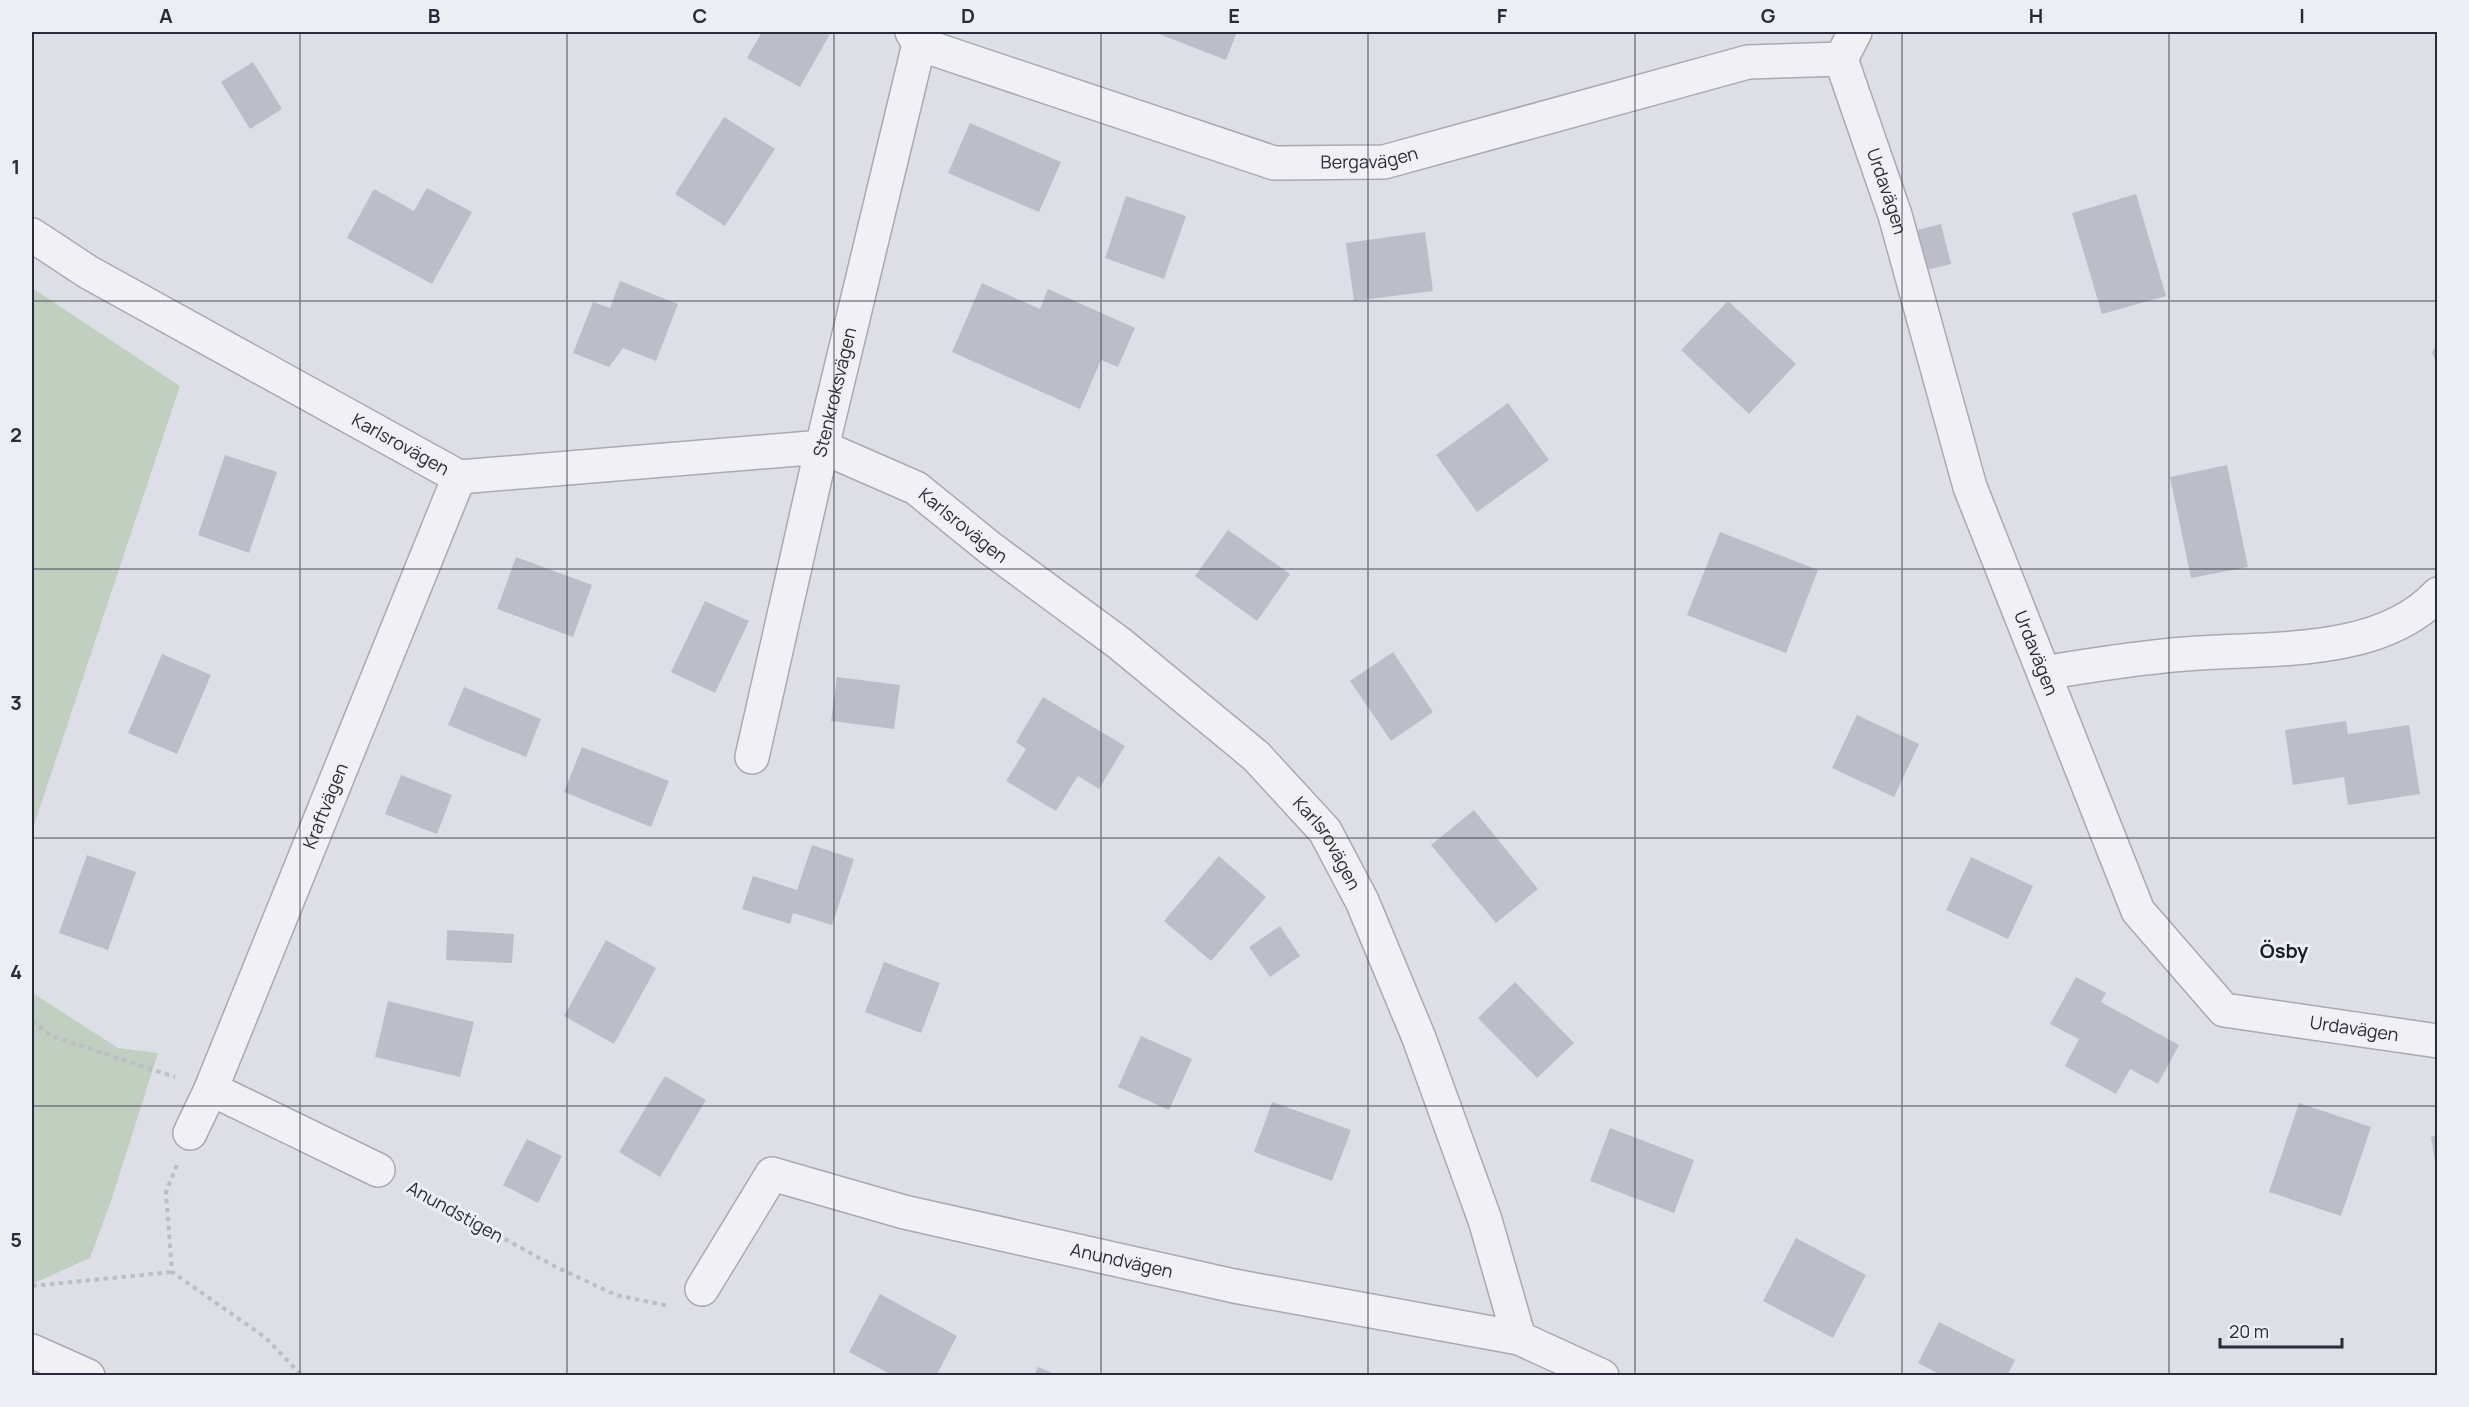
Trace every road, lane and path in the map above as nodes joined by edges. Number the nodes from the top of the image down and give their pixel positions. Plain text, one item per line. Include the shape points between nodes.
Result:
1 (918, 36) edge
2 (1848, 45) edge
3 (32, 236) edge
4 (822, 447) junction
5 (459, 477) junction
6 (2438, 594) edge
7 (2044, 673) junction
8 (752, 757) dead end
9 (32, 1021) edge
10 (2438, 1041) edge
11 (212, 1089) junction
12 (190, 1132) joint
13 (378, 1170) joint
14 (172, 1272) junction
15 (32, 1286) edge
16 (702, 1289) joint
17 (1519, 1338) junction
18 (32, 1351) edge
19 (88, 1376) edge
20 (302, 1376) edge
21 (1602, 1376) edge

1 - 2 street, Bergavägen via 1274,163 1384,162 1748,62
1 - 4 street, Stenkroksvägen
2 - 7 street, Urdavägen via 1970,487
3 - 5 street, Karlsrovägen via 88,272
4 - 5 street, Karlsrovägen
4 - 8 street, Stenkroksvägen
4 - 17 street, Karlsrovägen via 916,488 1119,643 1256,756 1325,831 1362,901 1419,1038 1485,1220
5 - 11 street, Kraftvägen
6 - 7 street via 2426,606 2373,635 2298,648 2139,658
7 - 10 street, Urdavägen via 2138,911 2224,1010
9 - 11 path via 52,1036
11 - 12 street, Kraftvägen
11 - 13 street
12 - 14 path via 166,1192
13 - 16 path, Anundstigen via 554,1266 616,1295 669,1306
14 - 15 path
14 - 20 path via 266,1338
16 - 17 street, Anundvägen via 772,1174 904,1212 1234,1286
17 - 21 street, Anundvägen
18 - 19 street

